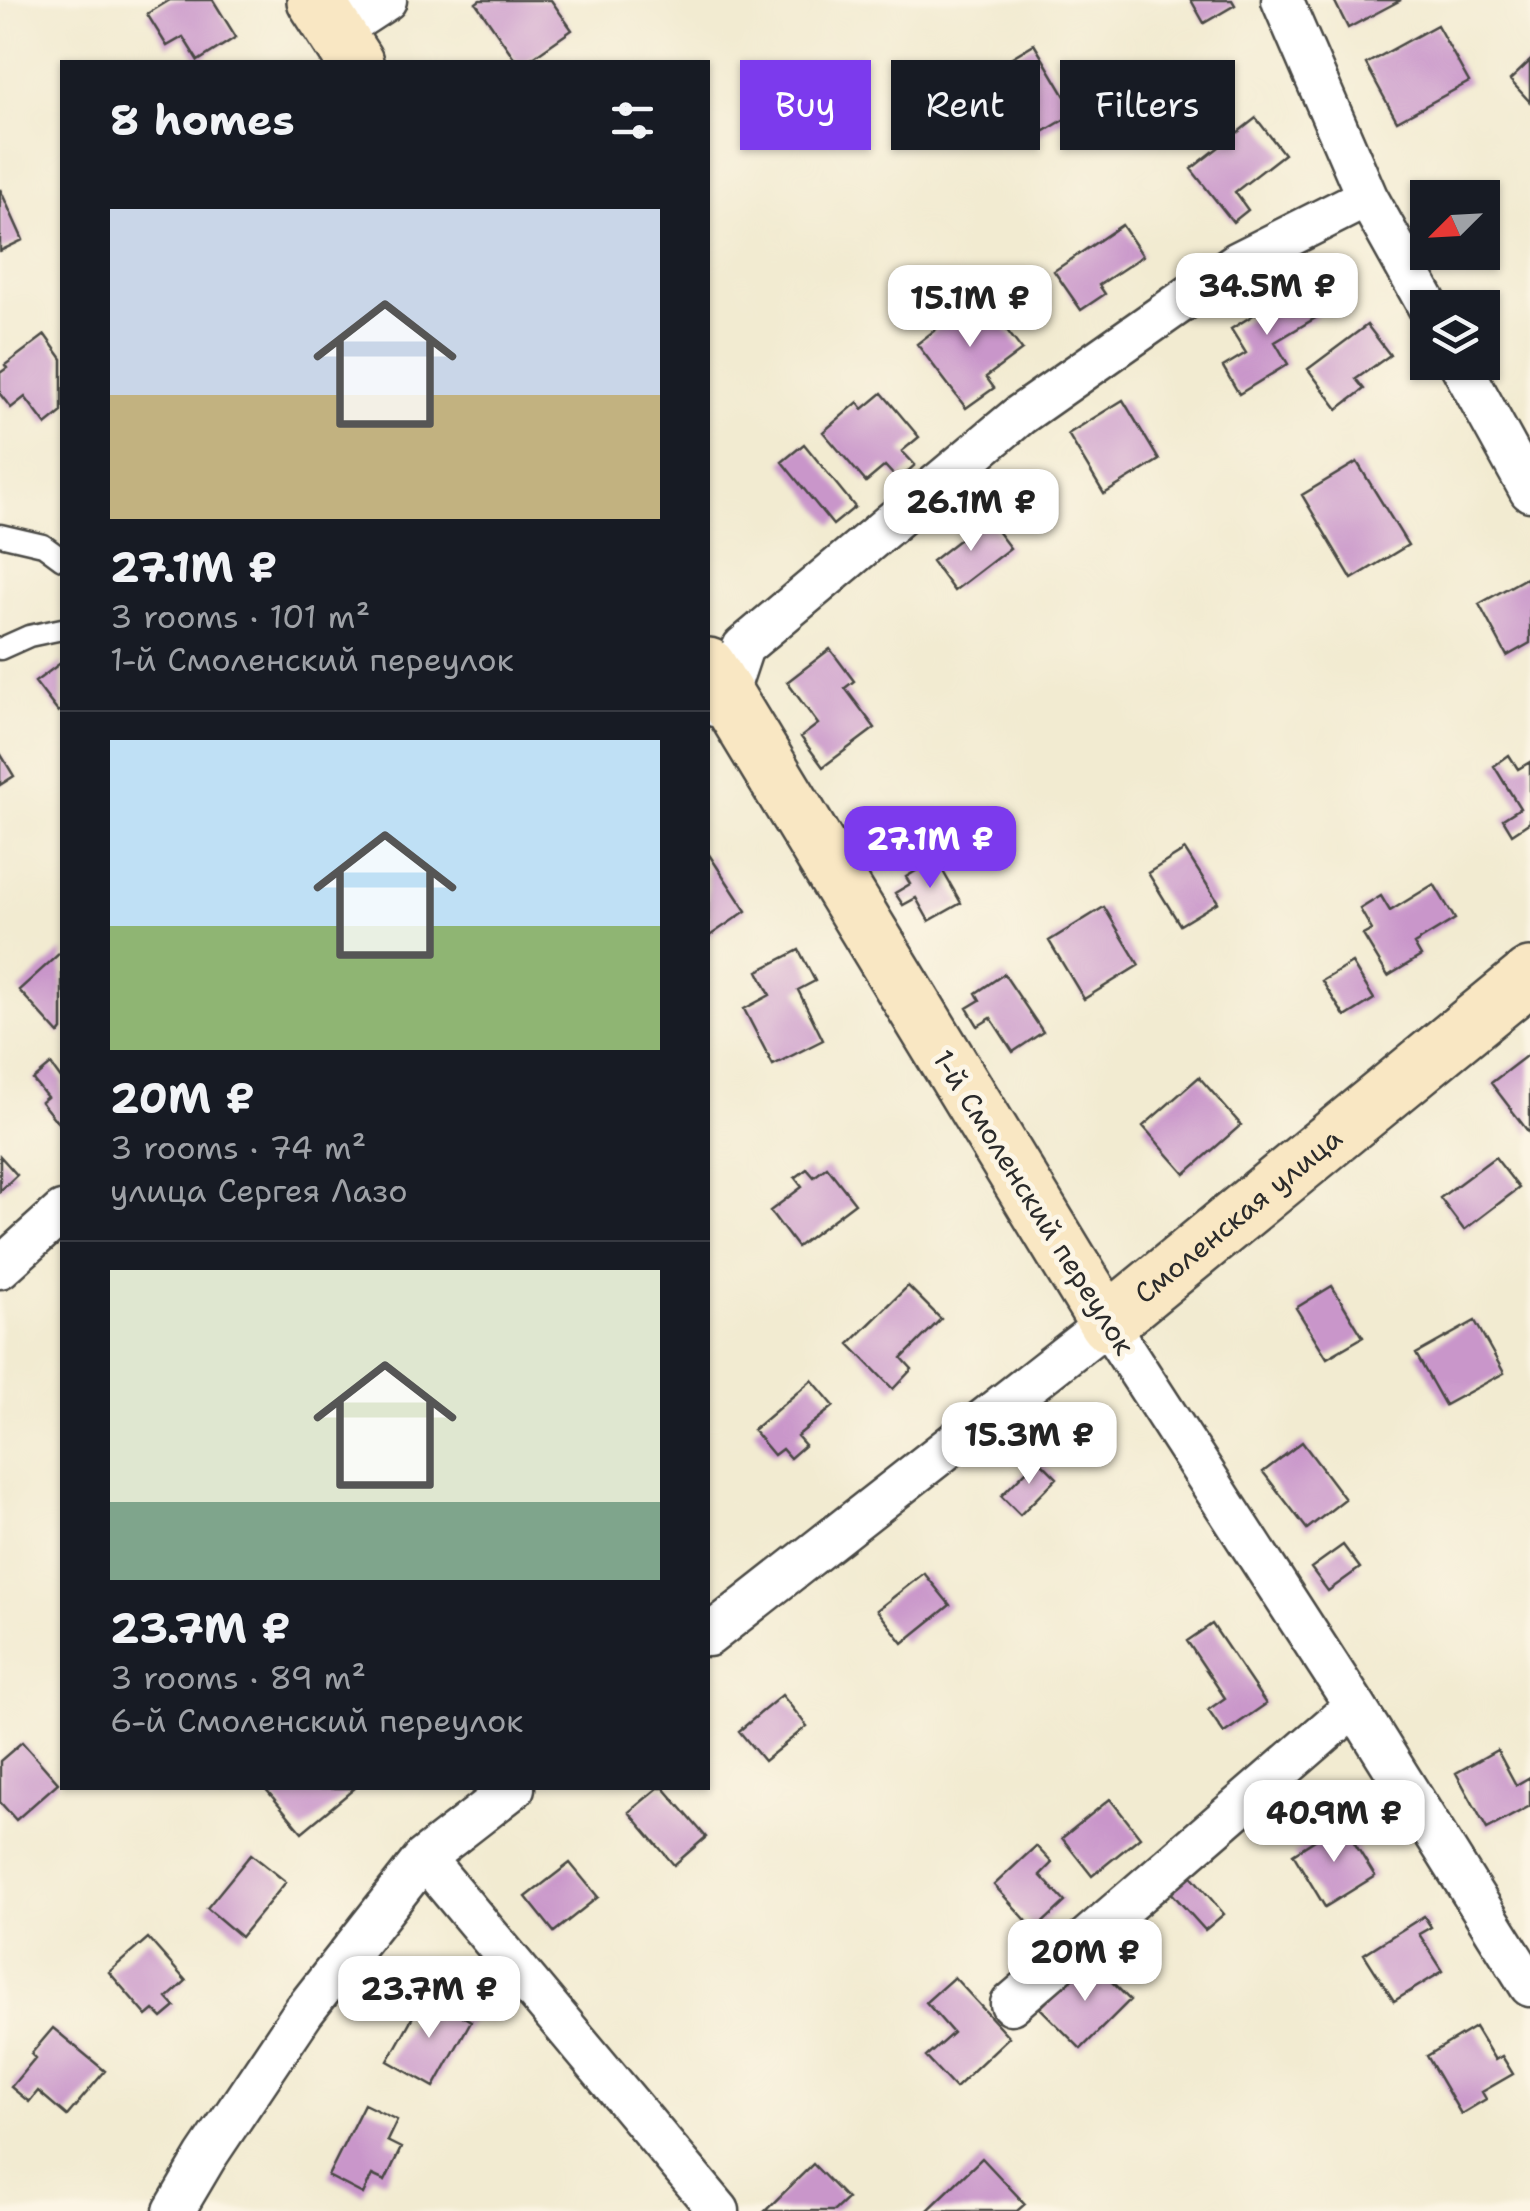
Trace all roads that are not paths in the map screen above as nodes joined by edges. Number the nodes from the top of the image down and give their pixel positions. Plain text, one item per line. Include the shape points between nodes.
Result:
1 (386, 0) edge
2 (1282, 0) edge
3 (336, 32) edge
4 (1367, 197) junction
5 (1419, 290) edge
6 (1469, 380) edge
7 (1530, 490) edge
8 (0, 535) edge
9 (60, 558) edge
10 (60, 628) edge
11 (0, 650) edge
12 (714, 692) edge
13 (1530, 976) edge
14 (60, 1214) edge
15 (0, 1268) edge
16 (1107, 1322) junction
17 (710, 1634) edge
18 (1354, 1706) junction
19 (511, 1790) edge
20 (424, 1858) junction
21 (1530, 1986) edge
22 (1010, 2004) dead end
23 (174, 2211) edge
24 (719, 2211) edge

1 - 3 street
2 - 4 street
4 - 5 street
4 - 12 street via 1238,262 1020,415 743,647
6 - 7 street
8 - 9 lane
10 - 11 lane
12 - 16 street, 1-й Смоленский переулок
13 - 16 street, Смоленская улица
14 - 15 street
16 - 17 street, Смоленская улица
16 - 18 street, 1-й Смоленский переулок
18 - 21 street, 1-й Смоленский переулок
18 - 22 street
19 - 20 street
20 - 23 street via 304,2010
20 - 24 street

